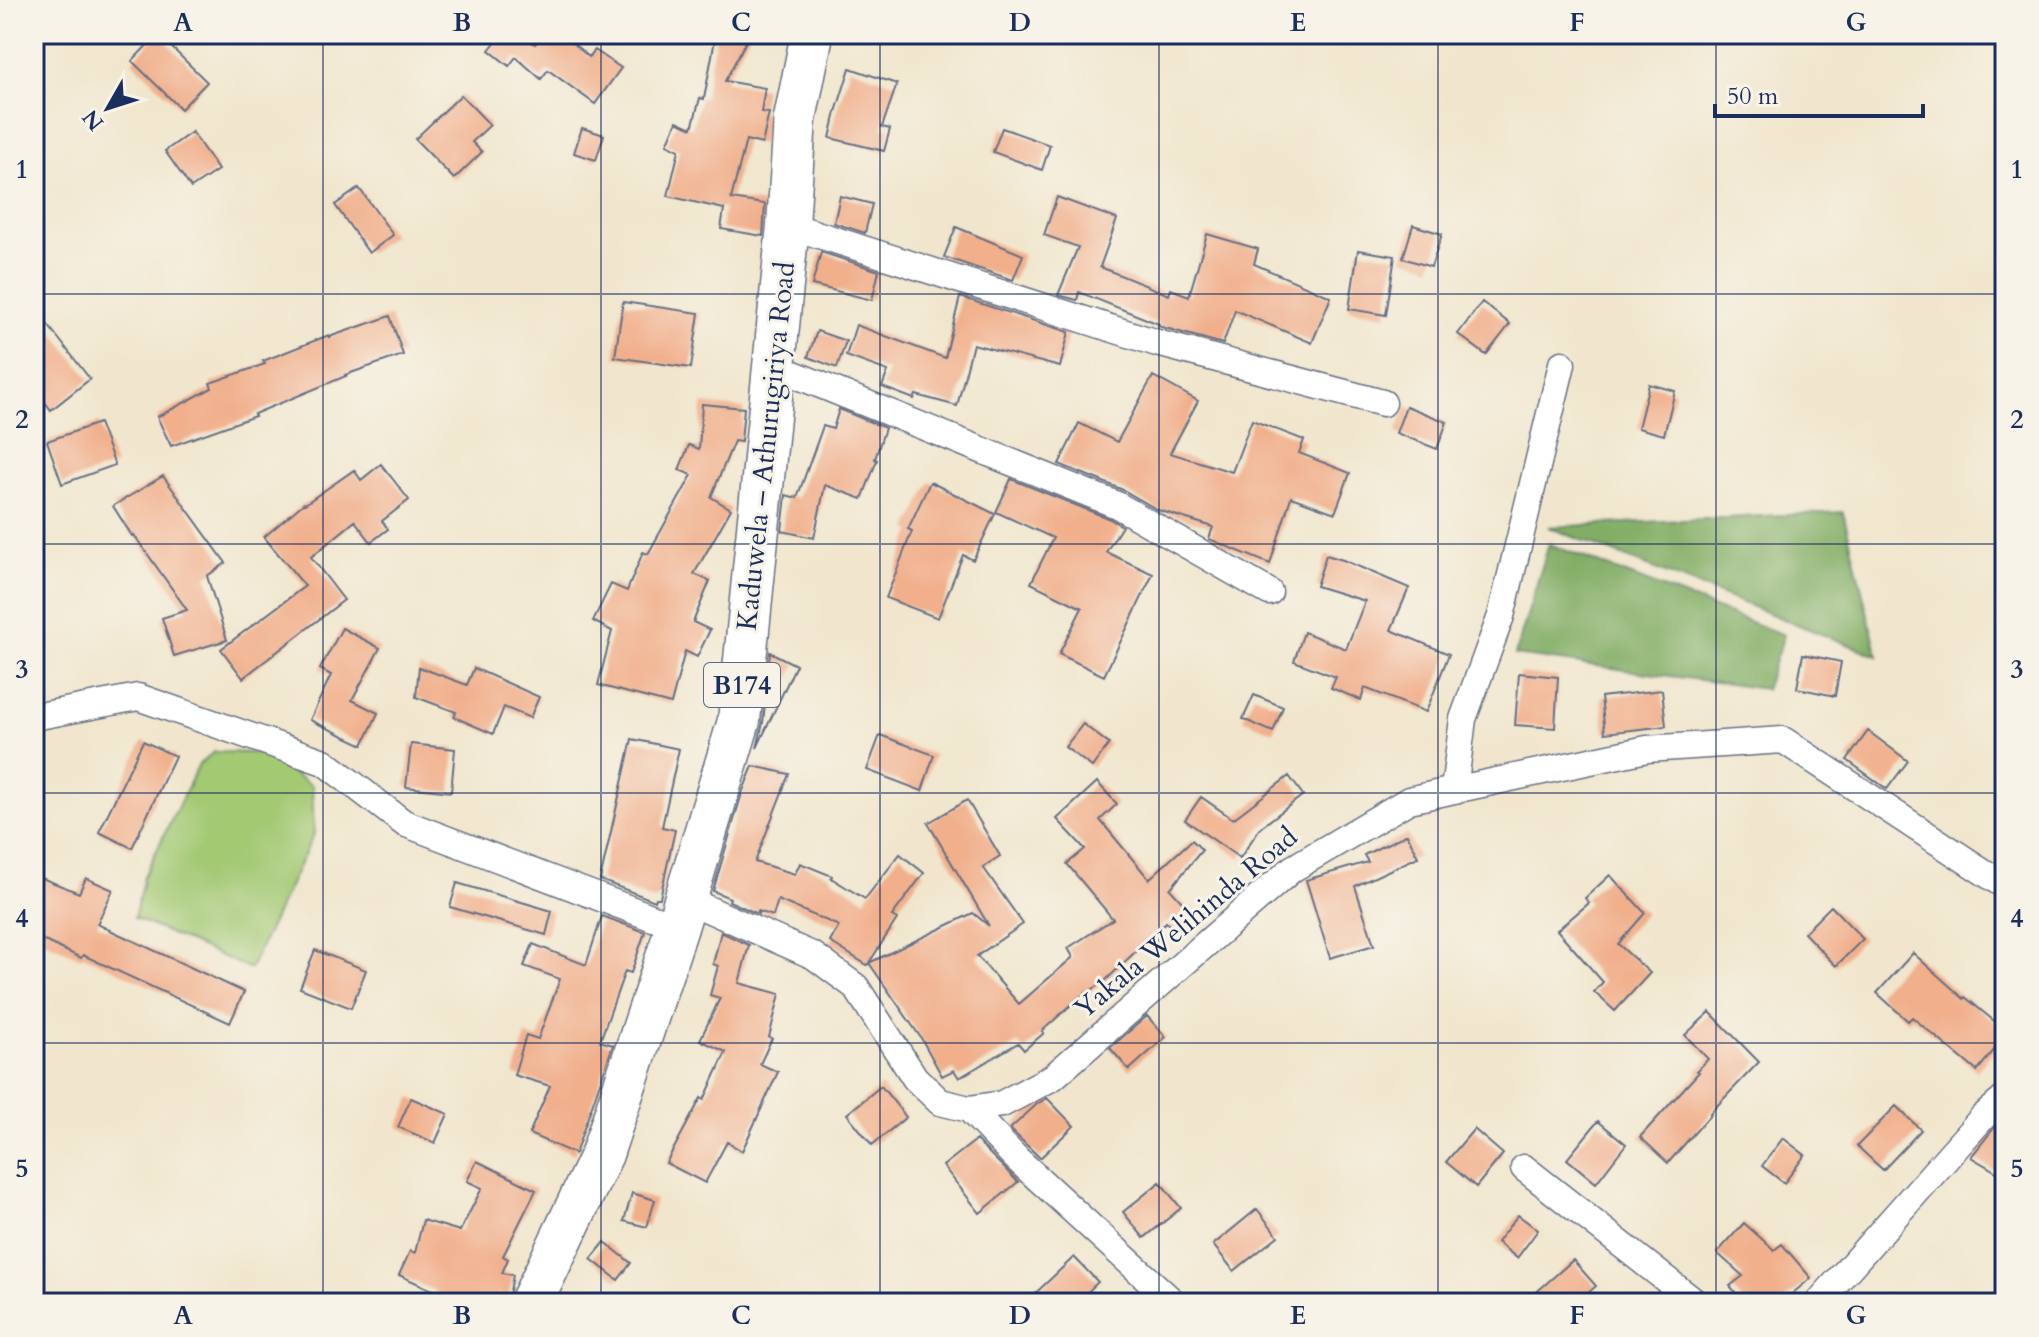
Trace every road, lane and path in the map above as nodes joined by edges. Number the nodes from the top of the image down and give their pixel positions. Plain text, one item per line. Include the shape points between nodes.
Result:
1 (812, 34) edge
2 (788, 225) junction
3 (1562, 364) dead end
4 (774, 366) junction
5 (1383, 403) dead end
6 (1269, 592) dead end
7 (34, 717) edge
8 (1454, 790) junction
9 (2005, 886) edge
10 (681, 913) junction
11 (2005, 1098) edge
12 (969, 1109) junction
13 (1524, 1168) dead end
14 (531, 1303) edge
15 (1174, 1303) edge
16 (1696, 1303) edge
17 (1818, 1303) edge

1 - 2 main road, Kaduwela – Athurugiriya Road / B174 via 795,119
2 - 4 main road, Kaduwela – Athurugiriya Road / B174
2 - 5 street via 1157,343
3 - 8 street via 1501,616 1463,719
4 - 6 street via 1117,505
4 - 10 main road, Kaduwela – Athurugiriya Road / B174 via 739,721
7 - 10 street via 138,697 324,762 404,823
8 - 9 street, Yakala Welihinda Road via 1647,749 1783,740
8 - 12 street, Yakala Welihinda Road via 1409,800 1292,869 1053,1077 1002,1104
10 - 12 street via 814,956 856,987 915,1078 940,1102
10 - 14 main road, Kaduwela – Athurugiriya Road / B174 via 602,1154
11 - 17 street
12 - 15 street
13 - 16 street

